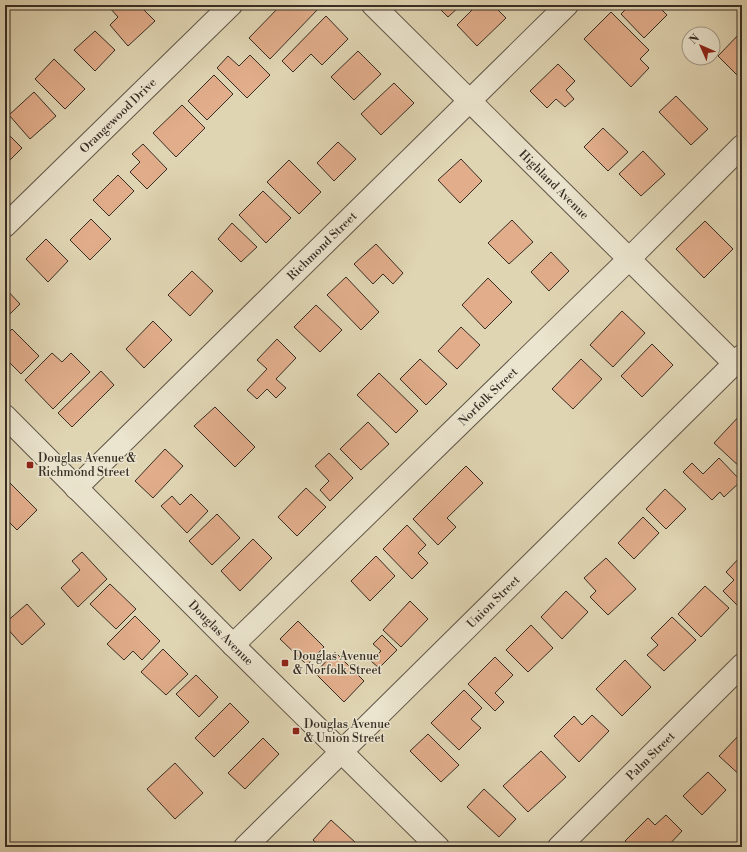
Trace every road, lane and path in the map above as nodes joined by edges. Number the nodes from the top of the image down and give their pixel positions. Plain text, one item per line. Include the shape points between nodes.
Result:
1 (231, 5) edge
2 (373, 5) edge
3 (567, 5) edge
4 (470, 102) junction
5 (742, 146) edge
6 (5, 226) edge
7 (629, 259) junction
8 (738, 360) edge
9 (5, 416) edge
10 (76, 488) junction
11 (233, 645) junction
12 (742, 665) edge
13 (342, 752) junction
14 (245, 847) edge
15 (438, 847) edge
16 (559, 847) edge

1 - 6 street, Orangewood Drive
2 - 4 street, Highland Avenue
3 - 4 street, Richmond Street
4 - 7 street, Highland Avenue
4 - 10 street, Richmond Street
5 - 7 street, Norfolk Street
7 - 8 street, Highland Avenue
7 - 11 street, Norfolk Street
8 - 13 street, Union Street
9 - 10 street, Douglas Avenue
10 - 11 street, Douglas Avenue
11 - 13 street, Douglas Avenue
12 - 16 street, Palm Street
13 - 14 street, Union Street
13 - 15 street, Douglas Avenue

